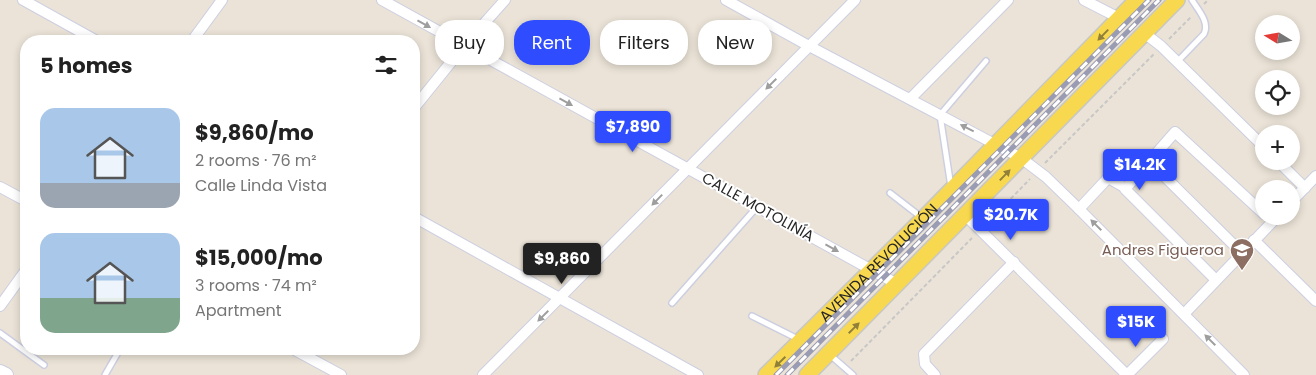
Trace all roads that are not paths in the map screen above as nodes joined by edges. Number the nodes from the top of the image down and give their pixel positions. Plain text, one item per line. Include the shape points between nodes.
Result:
1 (22, 0) edge
2 (222, 0) edge
3 (382, 0) edge
4 (504, 0) edge
5 (855, 0) edge
6 (1008, 0) edge
7 (1084, 0) edge
8 (1137, 0) edge
9 (1177, 0) edge
10 (1192, 0) edge
11 (730, 1) edge
12 (1119, 18) junction
13 (487, 20) edge
14 (435, 30) edge
15 (1144, 32) junction
16 (86, 35) edge
17 (196, 35) edge
18 (809, 46) junction
19 (986, 61) dead end
20 (1177, 62) junction
21 (449, 65) edge
22 (499, 65) edge
23 (910, 99) junction
24 (420, 101) edge
25 (940, 115) junction
26 (1255, 138) edge
27 (996, 144) junction
28 (1021, 158) junction
29 (1149, 161) junction
30 (687, 168) junction
31 (1287, 170) edge
32 (1316, 176) edge
33 (0, 187) edge
34 (1305, 188) junction
35 (1125, 189) junction
36 (952, 190) junction
37 (890, 192) dead end
38 (1300, 193) edge
39 (20, 198) edge
40 (1255, 204) edge
41 (758, 207) junction
42 (1080, 209) junction
43 (965, 215) junction
44 (924, 218) junction
45 (420, 220) edge
46 (1264, 225) edge
47 (1254, 240) junction
48 (1242, 253) junction
49 (1014, 262) junction
50 (872, 270) junction
51 (20, 278) edge
52 (1216, 280) junction
53 (897, 284) junction
54 (561, 299) junction
55 (1316, 301) edge
56 (672, 303) dead end
57 (0, 306) edge
58 (1184, 314) junction
59 (752, 316) dead end
60 (0, 333) edge
61 (1163, 339) dead end
62 (801, 340) junction
63 (20, 348) edge
64 (828, 353) junction
65 (30, 355) edge
66 (117, 355) edge
67 (304, 355) edge
68 (44, 365) dead end
69 (0, 372) edge
70 (6, 375) edge
71 (105, 375) edge
72 (340, 375) edge
73 (483, 375) edge
74 (698, 375) edge
75 (766, 375) edge
76 (807, 375) edge
77 (853, 375) edge
78 (935, 375) edge
79 (1127, 375) edge
80 (1244, 375) edge

1 - 16 street
2 - 17 street
3 -> 14 street, CALLE MOTOLINÍA
4 - 13 street
5 - 18 street
6 - 23 street
7 - 12 street
8 - 12 main road, AVENIDA REVOLUCIÓN
9 - 15 main road, AVENIDA REVOLUCIÓN
10 - 20 lane via 1205,23 1205,31
11 - 18 street
12 -> 27 main road, AVENIDA REVOLUCIÓN
15 - 20 street
15 - 28 main road, AVENIDA REVOLUCIÓN
18 - 23 street
18 -> 30 street
19 - 25 lane
20 - 26 street
21 - 24 street
22 -> 30 street, CALLE MOTOLINÍA
23 - 25 street
27 -> 25 street
25 - 36 lane
27 - 28 street
27 - 36 main road, AVENIDA REVOLUCIÓN
28 - 42 street via 1039,170
43 -> 28 main road, AVENIDA REVOLUCIÓN
29 - 35 street
29 - 40 street via 1175,132
29 - 48 street
30 - 41 street, CALLE MOTOLINÍA
30 -> 54 street
31 - 34 street
32 - 34 street
33 - 39 street
34 - 38 street
35 - 42 street via 1108,178
35 - 52 street
36 - 44 main road, AVENIDA REVOLUCIÓN
37 - 44 lane
41 -> 50 street, CALLE MOTOLINÍA
41 - 56 lane
58 -> 42 street
43 - 49 street
43 - 53 main road, AVENIDA REVOLUCIÓN
44 - 50 main road, AVENIDA REVOLUCIÓN
45 - 54 street
46 - 47 street
47 - 48 street
47 - 55 street
48 - 52 street
49 - 78 street via 924,354 923,360
49 - 79 street
50 - 53 street, CALLE MOTOLINÍA
50 - 62 main road, AVENIDA REVOLUCIÓN
51 - 57 street
52 - 58 street
64 -> 53 main road, AVENIDA REVOLUCIÓN
54 -> 73 street
54 - 74 street
80 -> 58 street
59 - 62 lane
60 - 63 lane
61 - 79 street
62 -> 75 main road, AVENIDA REVOLUCIÓN
64 - 76 main road, AVENIDA REVOLUCIÓN
64 - 77 lane
65 - 68 lane
66 - 71 lane
67 - 72 street
69 - 70 street

